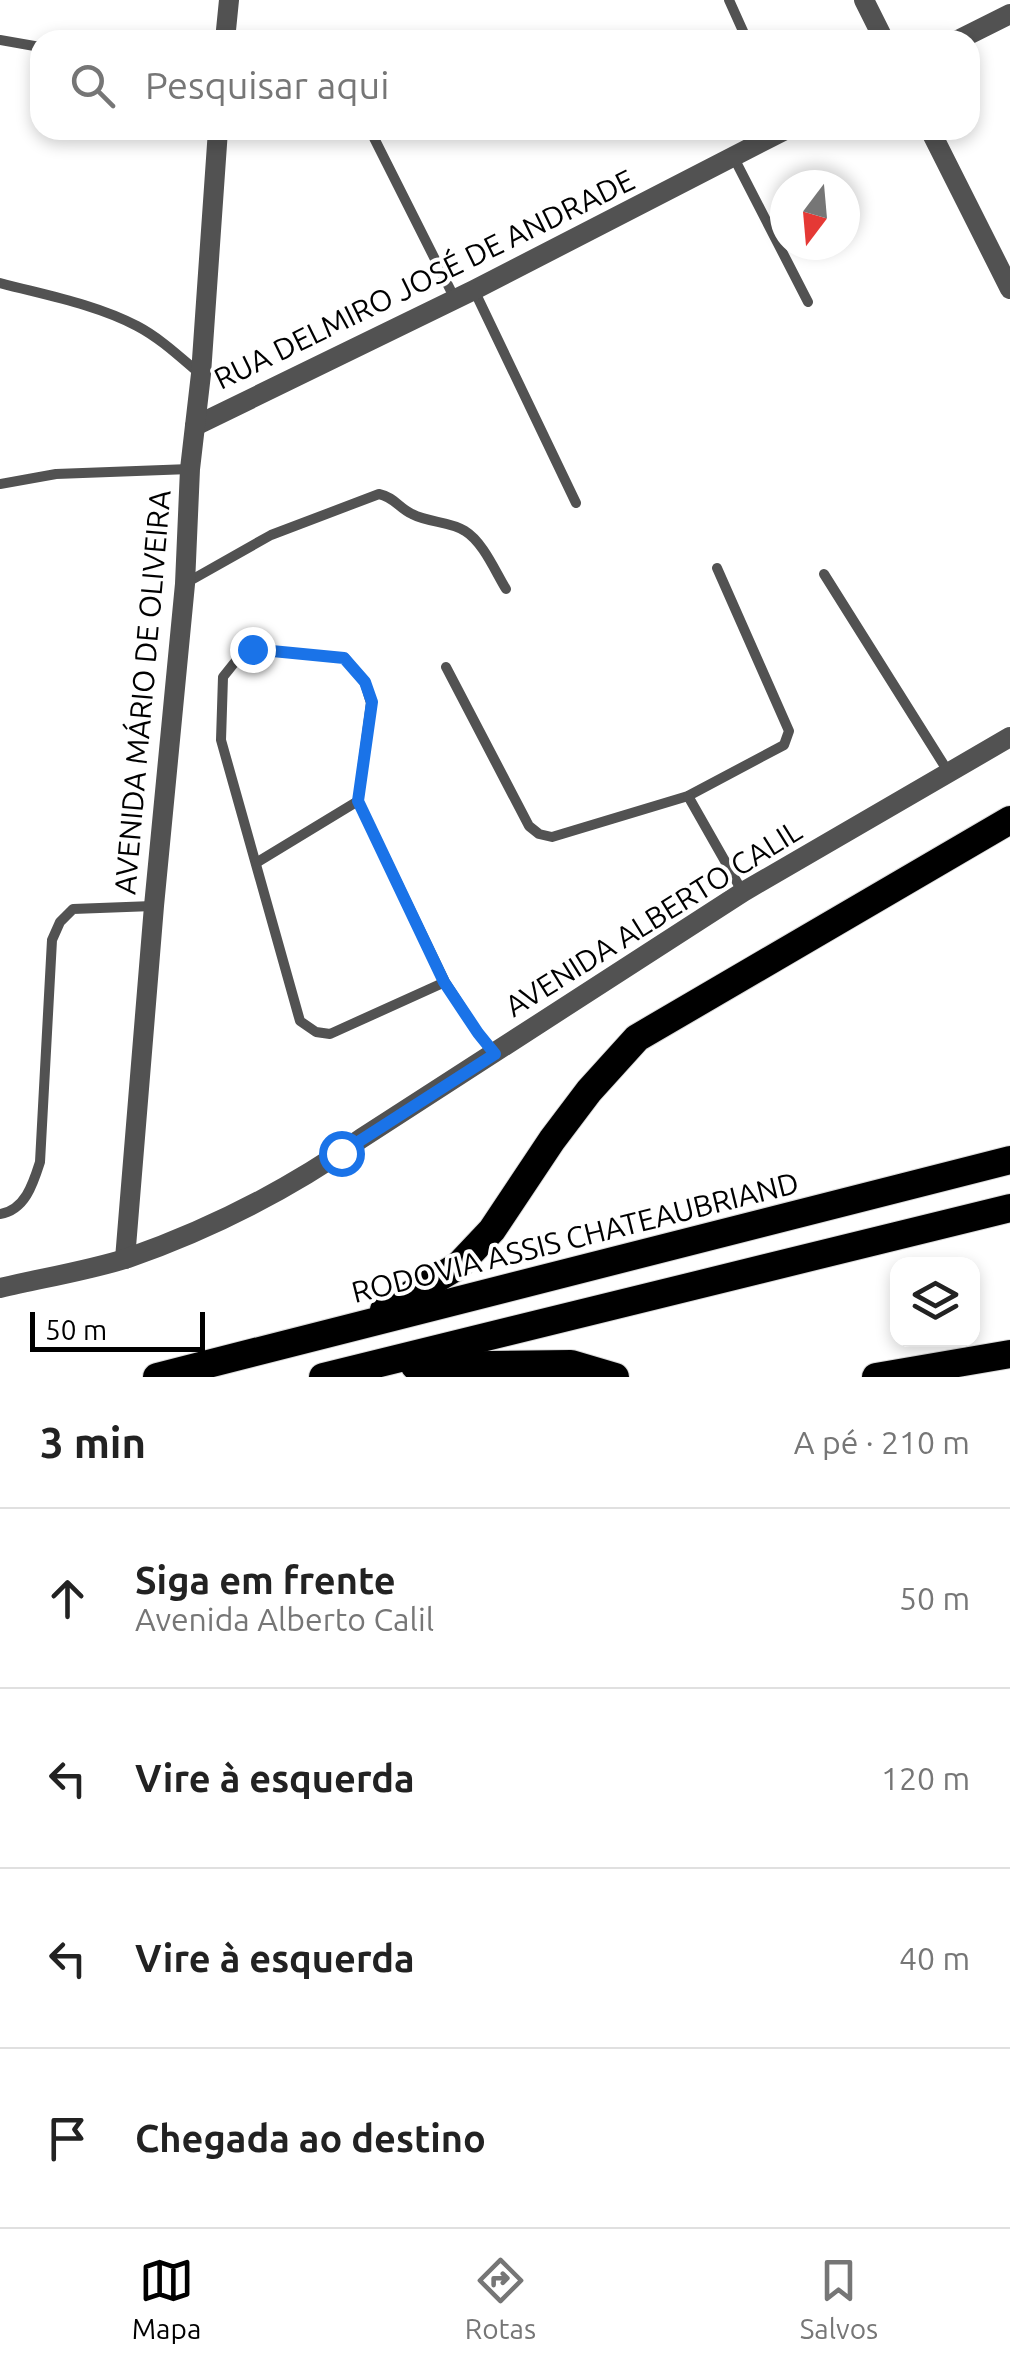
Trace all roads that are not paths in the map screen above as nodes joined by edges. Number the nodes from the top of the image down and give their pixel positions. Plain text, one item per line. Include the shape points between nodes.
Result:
1 (229, 0) edge
2 (728, 0) edge
3 (864, 0) edge
4 (1010, 14) edge
5 (227, 30) edge
6 (742, 30) edge
7 (879, 30) edge
8 (978, 30) edge
9 (0, 40) edge
10 (30, 45) edge
11 (217, 140) edge
12 (376, 140) edge
13 (767, 140) edge
14 (935, 140) edge
15 (734, 158) junction
16 (0, 283) edge
17 (1010, 289) edge
18 (465, 295) junction
19 (808, 302) dead end
20 (201, 374) junction
21 (195, 426) junction
22 (190, 469) junction
23 (0, 484) edge
24 (576, 503) dead end
25 (716, 568) dead end
26 (824, 574) dead end
27 (185, 584) junction
28 (506, 589) dead end
29 (446, 667) dead end
30 (1010, 737) edge
31 (948, 772) junction
32 (688, 796) junction
33 (358, 801) junction
34 (1010, 820) edge
35 (256, 863) junction
36 (743, 892) junction
37 (154, 906) junction
38 (444, 982) junction
39 (495, 1054) junction
40 (1010, 1160) edge
41 (1010, 1208) edge
42 (0, 1214) edge
43 (126, 1258) junction
44 (0, 1288) edge
45 (358, 1326) junction
46 (1010, 1354) edge
47 (364, 1367) junction
48 (157, 1377) edge
49 (324, 1377) edge
50 (615, 1377) edge
51 (876, 1377) edge

1 - 5 street
2 - 6 lane
3 - 7 street
4 - 8 street
9 - 10 lane
11 - 20 street, AVENIDA MÁRIO DE OLIVEIRA
12 - 18 lane
13 - 15 street, RUA DELMIRO JOSÉ DE ANDRADE
14 - 17 street
15 - 18 street, RUA DELMIRO JOSÉ DE ANDRADE
15 - 19 lane
16 - 20 lane via 135,325
18 - 21 street, RUA DELMIRO JOSÉ DE ANDRADE
18 - 24 lane
20 - 21 street, AVENIDA MÁRIO DE OLIVEIRA
21 - 22 street, AVENIDA MÁRIO DE OLIVEIRA
22 - 23 lane via 56,474
22 - 27 street, AVENIDA MÁRIO DE OLIVEIRA
25 - 32 lane via 789,737
26 - 31 lane
27 - 28 lane via 271,534 379,494 418,518 466,531
27 - 37 street, AVENIDA MÁRIO DE OLIVEIRA
29 - 32 lane via 539,834 552,838
30 - 31 street, AVENIDA ALBERTO CALIL
31 - 36 street, AVENIDA ALBERTO CALIL
32 - 36 lane
33 - 35 lane
33 - 35 lane via 372,702 365,682 344,658 252,649 223,677 221,740
33 - 38 lane
34 - 45 highway via 637,1038 458,1266
35 - 38 lane via 300,1021 316,1032 330,1034
36 - 39 street, AVENIDA ALBERTO CALIL
37 - 42 lane via 73,909 60,922 52,940 40,1162 32,1188 12,1212
37 - 43 street, AVENIDA MÁRIO DE OLIVEIRA
38 - 39 lane
39 - 43 street, AVENIDA ALBERTO CALIL via 320,1168 208,1226
40 - 45 highway, RODOVIA ASSIS CHATEAUBRIAND
41 - 47 highway
43 - 44 street, AVENIDA ALBERTO CALIL
45 - 48 highway, RODOVIA ASSIS CHATEAUBRIAND
46 - 51 highway
47 - 49 highway
47 - 50 highway via 571,1364

